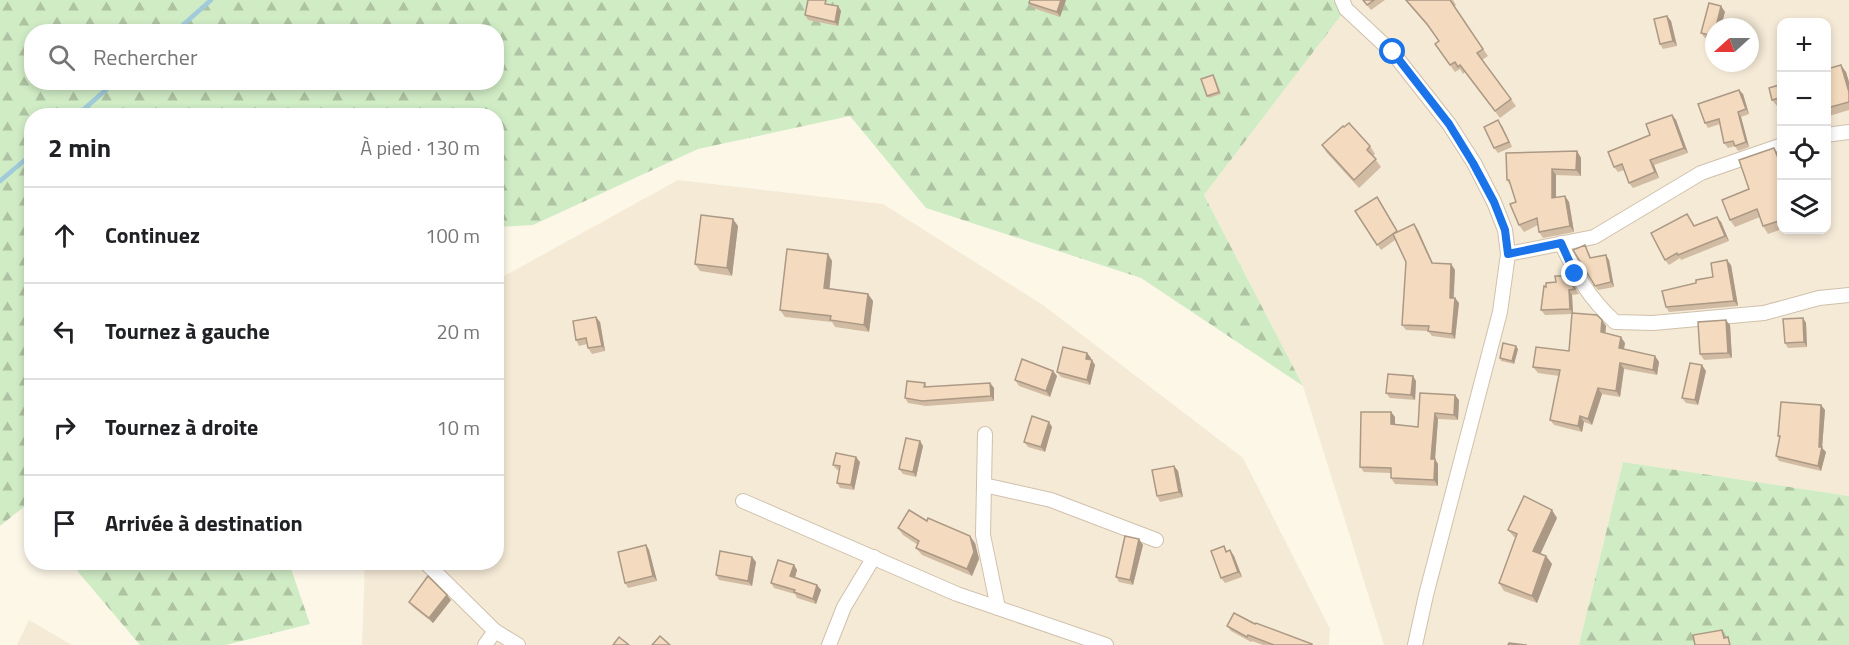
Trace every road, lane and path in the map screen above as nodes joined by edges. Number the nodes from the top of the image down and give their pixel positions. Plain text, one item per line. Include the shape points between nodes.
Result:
1 (1342, 0) edge
2 (1849, 132) edge
3 (1831, 134) edge
4 (1777, 147) edge
5 (1561, 243) junction
6 (1508, 254) junction
7 (1849, 295) edge
8 (985, 434) dead end
9 (984, 485) junction
10 (743, 501) dead end
11 (1156, 540) dead end
12 (874, 558) junction
13 (433, 570) edge
14 (998, 608) junction
15 (495, 631) junction
16 (485, 645) edge
17 (518, 645) edge
18 (829, 645) edge
19 (1106, 645) edge
20 (1415, 645) edge

1 - 6 street via 1346,9 1393,52 1449,124 1494,202 1505,230
2 - 3 street
4 - 5 street via 1701,173 1594,237
5 - 6 street
5 - 7 street via 1575,274 1596,305 1615,322 1653,323 1764,313 1819,298
6 - 20 street via 1500,312
8 - 9 street
9 - 11 street via 1051,500
9 - 14 street via 984,535
10 - 12 street
12 - 14 street
12 - 18 street via 844,607
13 - 15 street
14 - 19 street
15 - 16 street
15 - 17 street

